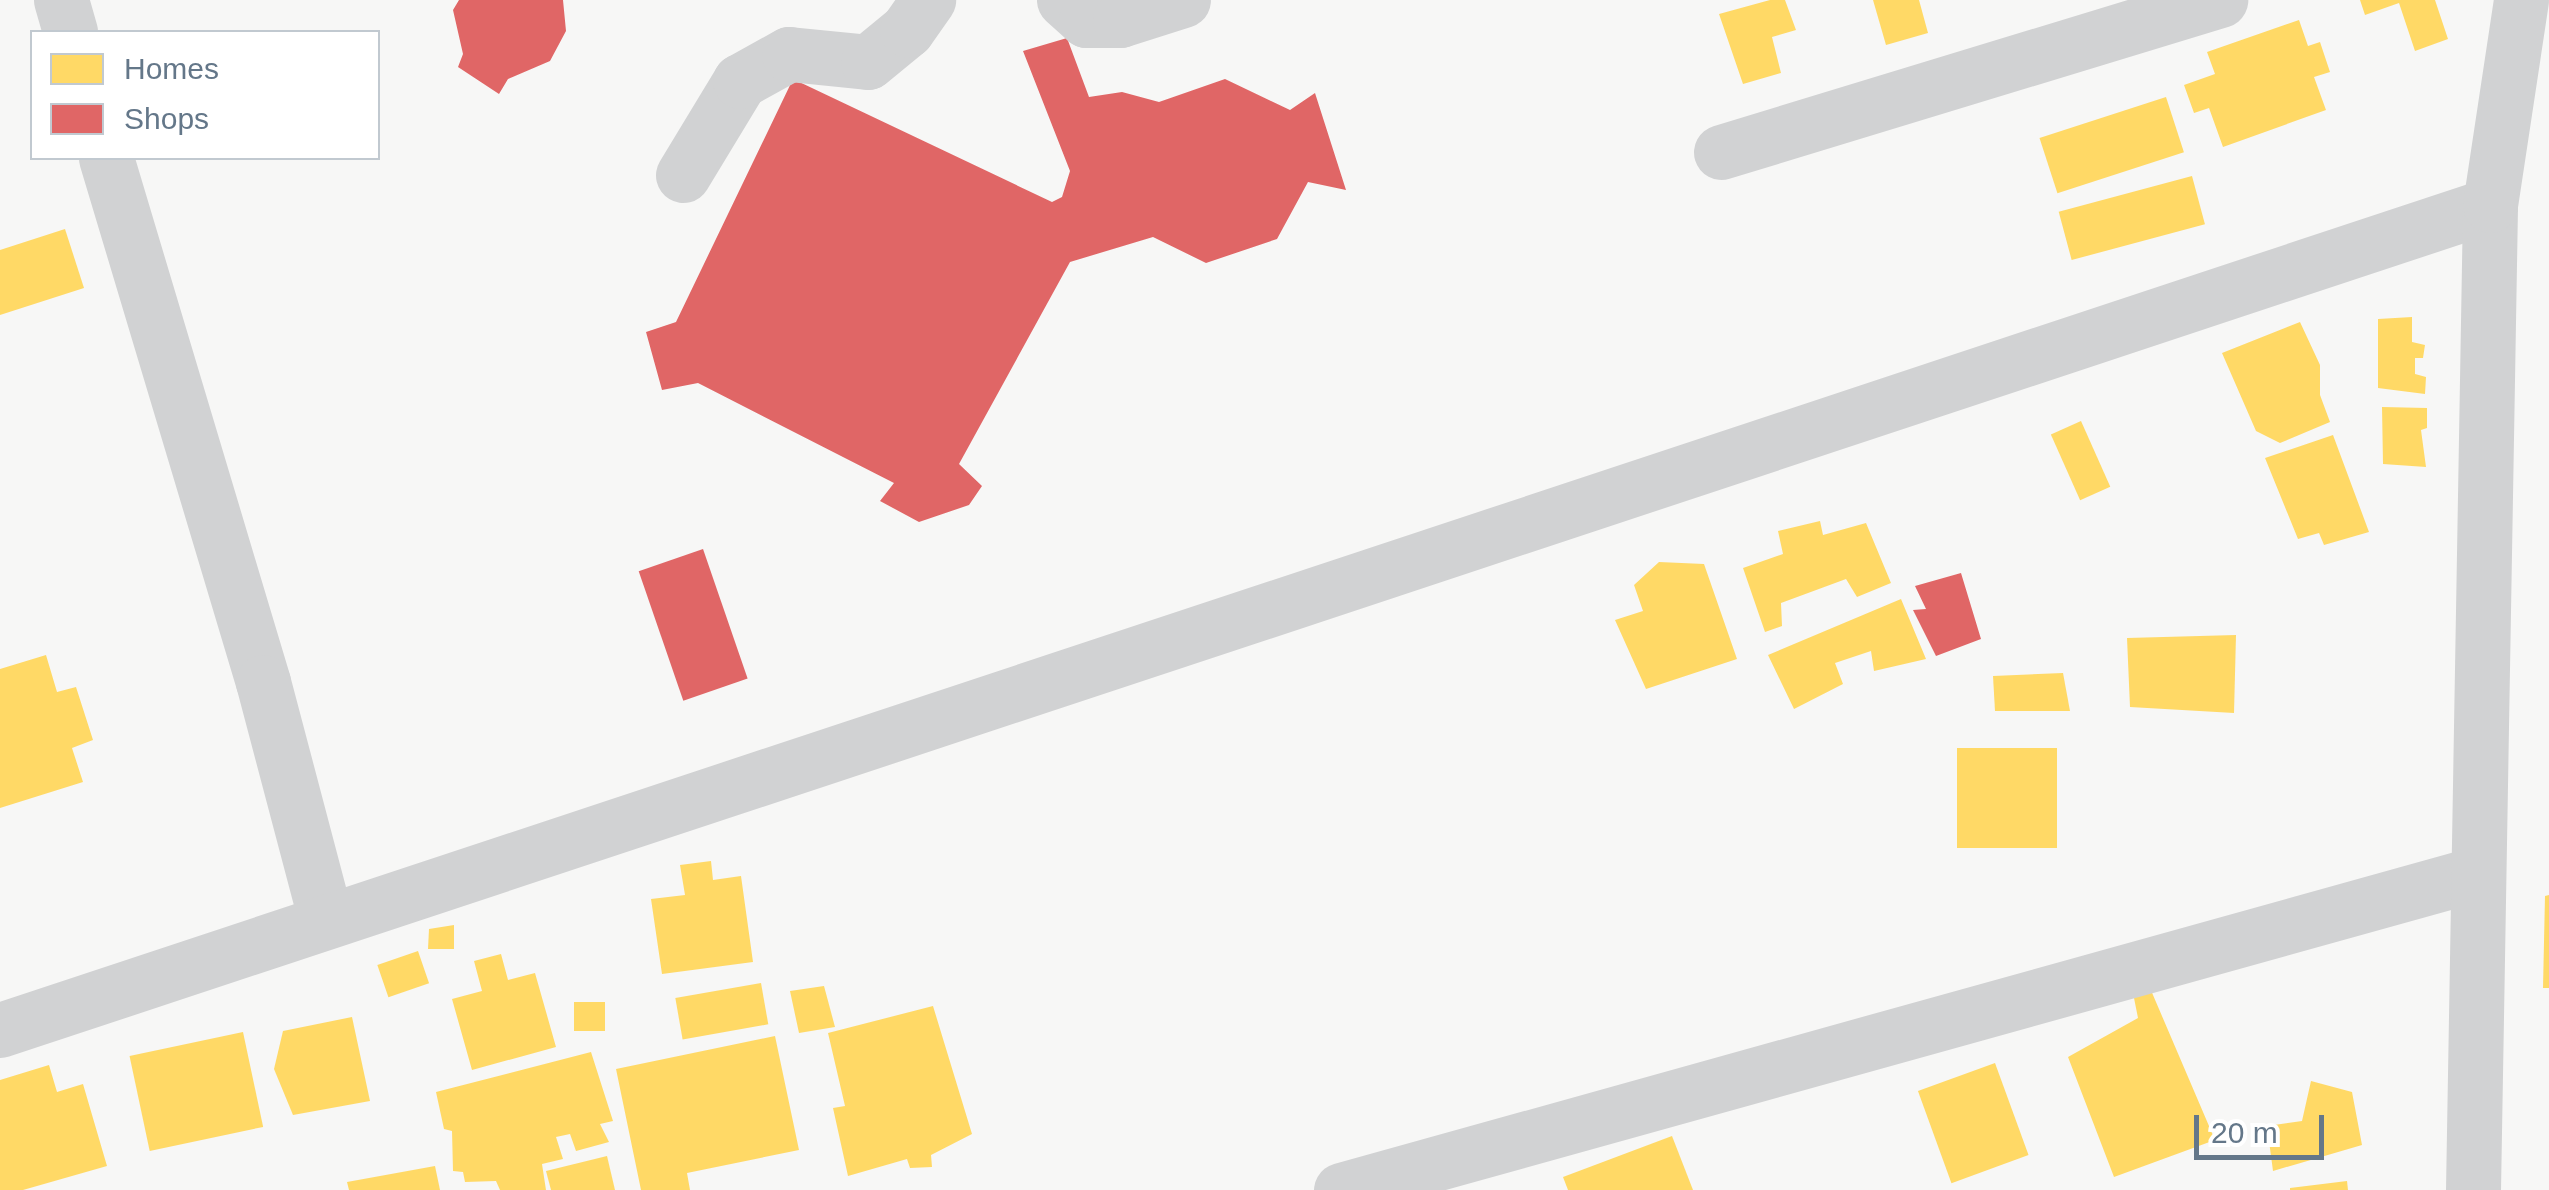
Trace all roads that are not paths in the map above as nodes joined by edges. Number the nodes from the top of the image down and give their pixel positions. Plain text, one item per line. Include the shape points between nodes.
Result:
1 (61, 0) edge
2 (928, 0) edge
3 (1064, 0) edge
4 (1183, 0) edge
5 (2220, 0) edge
6 (2521, 0) edge
7 (69, 30) edge
8 (1721, 152) dead end
9 (107, 160) edge
10 (683, 175) dead end
11 (2490, 206) junction
12 (2476, 874) junction
13 (325, 917) junction
14 (0, 1030) edge
15 (1341, 1190) edge
16 (2473, 1190) edge

1 - 7 street
2 - 10 street via 908,30 868,62 789,54 740,80
3 - 4 street via 1086,20 1120,20
5 - 8 street
6 - 11 street
9 - 13 street via 263,682
11 - 12 street
11 - 13 street
12 - 15 street
12 - 16 street
13 - 14 street

